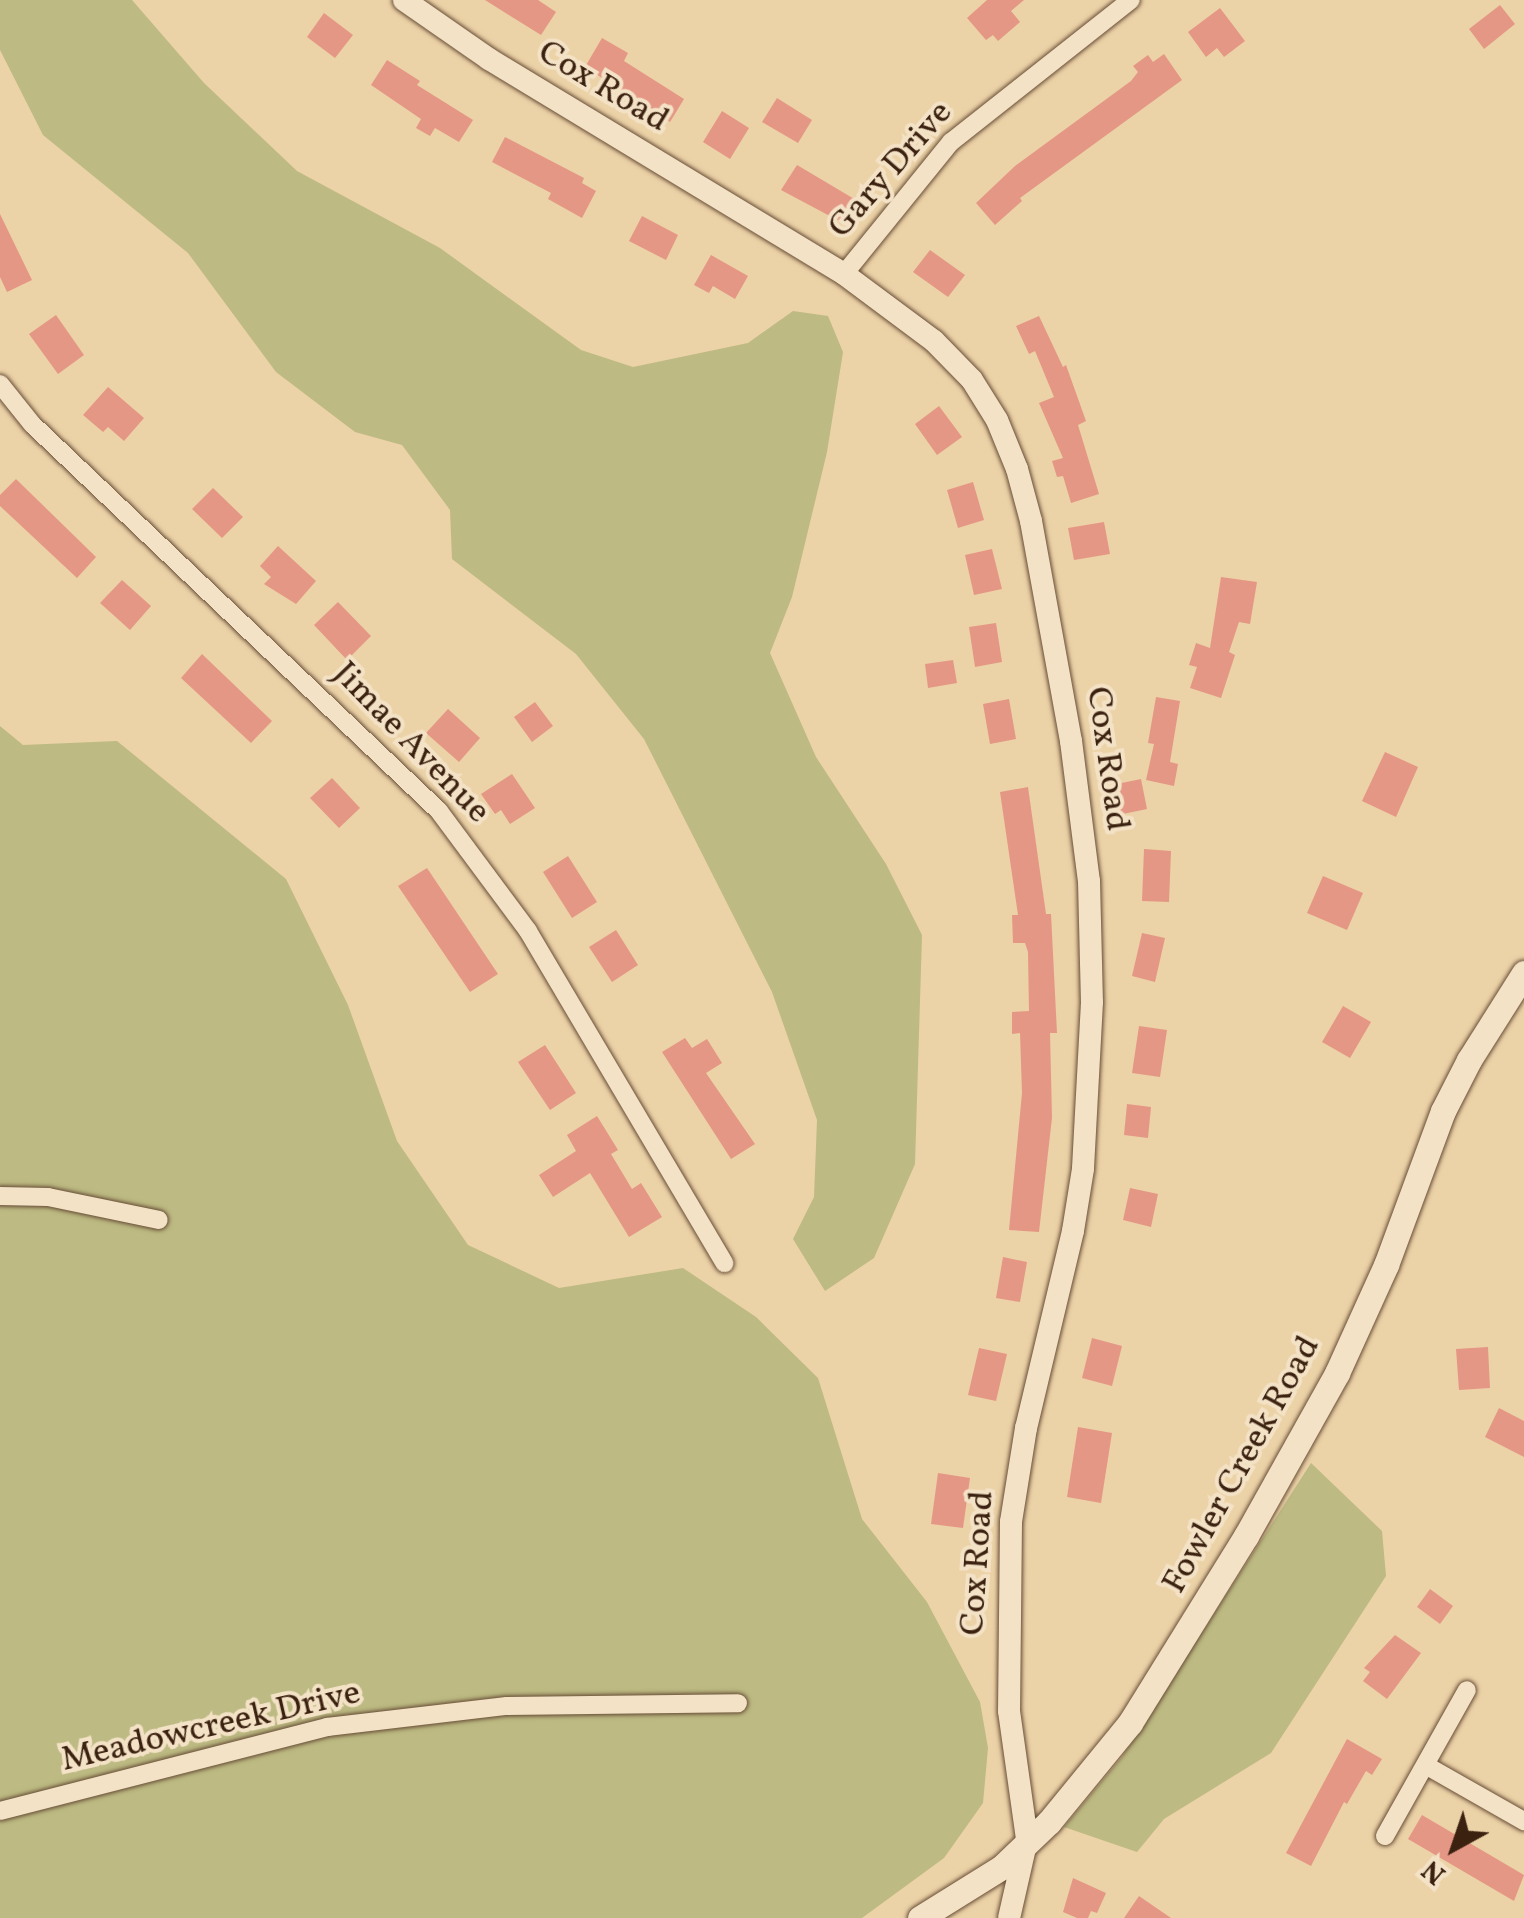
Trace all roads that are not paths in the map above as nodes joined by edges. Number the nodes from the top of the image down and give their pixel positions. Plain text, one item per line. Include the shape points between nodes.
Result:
1 (404, 0) edge
2 (1130, 0) edge
3 (844, 274) junction
4 (0, 384) edge
5 (1524, 973) edge
6 (0, 1196) edge
7 (158, 1220) dead end
8 (724, 1264) dead end
9 (1467, 1690) dead end
10 (738, 1703) dead end
11 (1427, 1766) junction
12 (0, 1811) edge
13 (1524, 1821) edge
14 (1385, 1836) dead end
15 (1027, 1839) junction
16 (920, 1918) edge
17 (1009, 1918) edge

1 - 3 street, Cox Road via 488,59
2 - 3 street, Gary Drive via 951,142
3 - 15 street, Cox Road via 934,341 972,380 997,420 1031,521 1087,864 1092,1002 1083,1169 1012,1522 1008,1692
4 - 8 street, Jimae Avenue via 32,424 439,811 528,931
5 - 15 main road, Fowler Creek Road via 1443,1111 1386,1265 1297,1450 1130,1723
6 - 7 street via 48,1197
9 - 11 street
10 - 12 street, Meadowcreek Drive via 508,1706 327,1727
11 - 13 street
11 - 14 street
15 - 16 main road, Fowler Creek Road via 1002,1867
15 - 17 street

